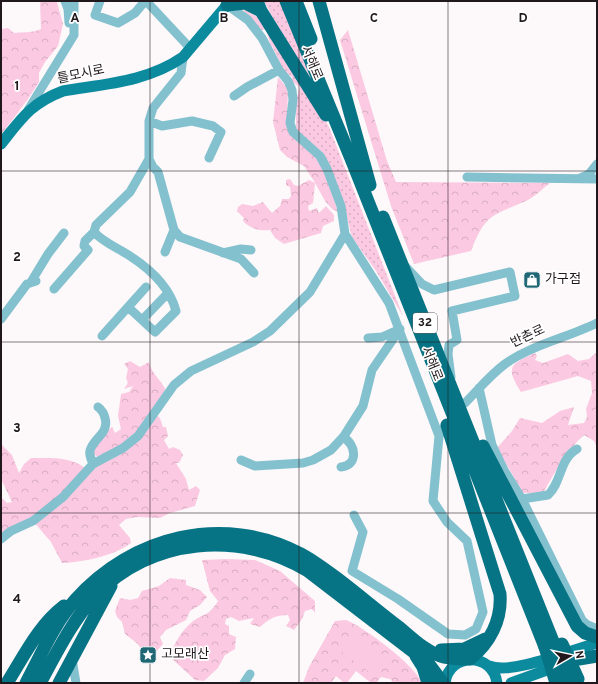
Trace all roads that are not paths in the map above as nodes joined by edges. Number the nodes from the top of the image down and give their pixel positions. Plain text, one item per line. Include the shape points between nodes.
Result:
1 (65, 1) edge
2 (74, 1) edge
3 (100, 1) edge
4 (146, 1) edge
5 (286, 1) edge
6 (296, 1) edge
7 (319, 1) edge
8 (229, 2) edge
9 (259, 6) edge
10 (65, 48) junction
11 (190, 48) junction
12 (183, 57) junction
13 (279, 70) junction
14 (234, 96) dead end
15 (28, 111) junction
16 (149, 121) junction
17 (1, 144) edge
18 (346, 147) junction
19 (209, 158) dead end
20 (149, 159) junction
21 (597, 164) edge
22 (597, 172) edge
23 (467, 177) dead end
24 (580, 178) junction
25 (597, 179) edge
26 (370, 184) junction
27 (174, 230) junction
28 (94, 232) junction
29 (64, 233) dead end
30 (345, 234) junction
31 (251, 250) dead end
32 (165, 252) dead end
33 (223, 253) junction
34 (400, 260) junction
35 (254, 273) dead end
36 (146, 287) dead end
37 (54, 289) dead end
38 (167, 294) junction
39 (128, 307) junction
40 (1, 319) edge
41 (142, 320) junction
42 (415, 322) junction
43 (597, 323) edge
44 (400, 329) junction
45 (102, 336) dead end
46 (368, 338) dead end
47 (437, 352) junction
48 (452, 382) junction
49 (479, 388) junction
50 (466, 403) dead end
51 (98, 408) dead end
52 (445, 426) dead end
53 (439, 436) junction
54 (343, 437) junction
55 (577, 449) dead end
56 (241, 460) dead end
57 (92, 464) junction
58 (341, 467) dead end
59 (522, 499) junction
60 (354, 515) dead end
61 (1, 539) edge
62 (118, 575) junction
63 (87, 588) junction
64 (495, 627) junction
65 (597, 629) edge
66 (597, 637) edge
67 (597, 643) edge
68 (413, 645) junction
69 (553, 645) junction
70 (597, 653) edge
71 (597, 656) edge
72 (72, 659) junction
73 (468, 659) junction
74 (579, 659) junction
75 (489, 666) junction
76 (250, 674) dead end
77 (536, 678) edge
78 (569, 682) edge
79 (7, 683) edge
80 (26, 683) edge
81 (40, 683) edge
82 (59, 683) edge
83 (76, 683) edge
84 (244, 683) edge
85 (428, 683) edge
86 (444, 683) edge
87 (497, 683) edge
88 (511, 683) edge

1 - 10 street via 70,26
2 - 10 street via 74,35
3 - 4 street via 95,15 118,23 135,13
4 - 11 street
5 - 18 highway, 서해로 / 32
6 - 26 highway, 서해로 / 32
7 - 26 highway
8 - 9 highway
8 - 11 main road, 틀모시로
8 - 13 street via 262,38
9 - 18 highway
10 - 15 street
11 - 12 main road, 틀모시로
12 - 15 main road, 틀모시로 via 152,74 63,91
12 - 16 street, 틀모시로 via 180,73 153,108
13 - 14 street
13 - 30 street via 292,90 290,123 293,132 320,156 327,169 341,206
15 - 17 main road, 틀모시로
16 - 19 street via 162,126 192,121 213,126 221,132
16 - 20 street, 틀모시로
18 - 42 highway, 서해로 / 32
20 - 27 street via 152,167 158,172
20 - 28 street via 130,192 96,225
21 - 24 street via 589,174
22 - 25 street
23 - 24 street
24 - 25 street
26 - 34 highway, 서해로 / 32
27 - 32 street
27 - 33 street via 180,237
28 - 37 street via 85,241 84,246 88,250
28 - 38 street via 140,264 164,285
29 - 40 street via 48,254 33,282 27,284
30 - 44 street via 389,303
30 - 57 street via 310,292 281,322 253,342 191,371 174,385 138,436 124,448
31 - 33 street via 241,249
33 - 35 street via 241,259
34 - 47 highway, 서해로 / 32
34 - 48 street via 422,284 434,290 510,272 515,296 452,311 457,340 449,345
36 - 39 street
38 - 41 street
38 - 41 street via 176,311 155,332
39 - 41 street
39 - 45 street
42 - 64 highway via 497,584 500,608
42 - 69 highway, 서해로 / 32
43 - 49 street, 반촌로 via 548,342 505,364
44 - 46 street via 382,337
44 - 53 street
44 - 54 street via 372,370 363,406
47 - 48 highway
47 - 69 highway, 서해로 / 32
48 - 66 highway via 575,622 585,633
49 - 50 street, 반촌로
49 - 59 street via 492,445
51 - 57 street via 104,413 106,428 91,447
52 - 53 street
53 - 60 street via 433,501 447,522 467,541 483,612 476,629 465,635 448,634 352,571 363,532
54 - 56 street via 327,453 303,463 255,466
54 - 58 street via 351,443 355,454 348,466
55 - 59 street via 565,460 556,485 548,495
57 - 61 street via 63,497 33,521 11,531
59 - 65 street via 582,620
62 - 68 highway via 148,558 181,548 217,544 260,550 290,560 314,574
62 - 72 highway
62 - 81 highway via 86,606
63 - 68 highway via 125,559 161,542 196,535 237,534 274,543 309,559 338,579
63 - 79 highway via 46,623
63 - 80 highway via 57,624
64 - 68 highway via 480,642 464,649 439,650
64 - 73 highway via 484,645
67 - 75 main road via 520,666
68 - 73 highway via 441,656
68 - 85 highway
68 - 86 highway
69 - 78 highway, bridge
69 - 78 highway, 서해로 / 32, bridge
70 - 74 main road
71 - 74 highway
72 - 82 highway
72 - 83 street
73 - 75 main road via 480,660
73 - 86 main road via 452,666
74 - 77 main road
75 - 87 main road
76 - 84 street
77 - 88 main road

